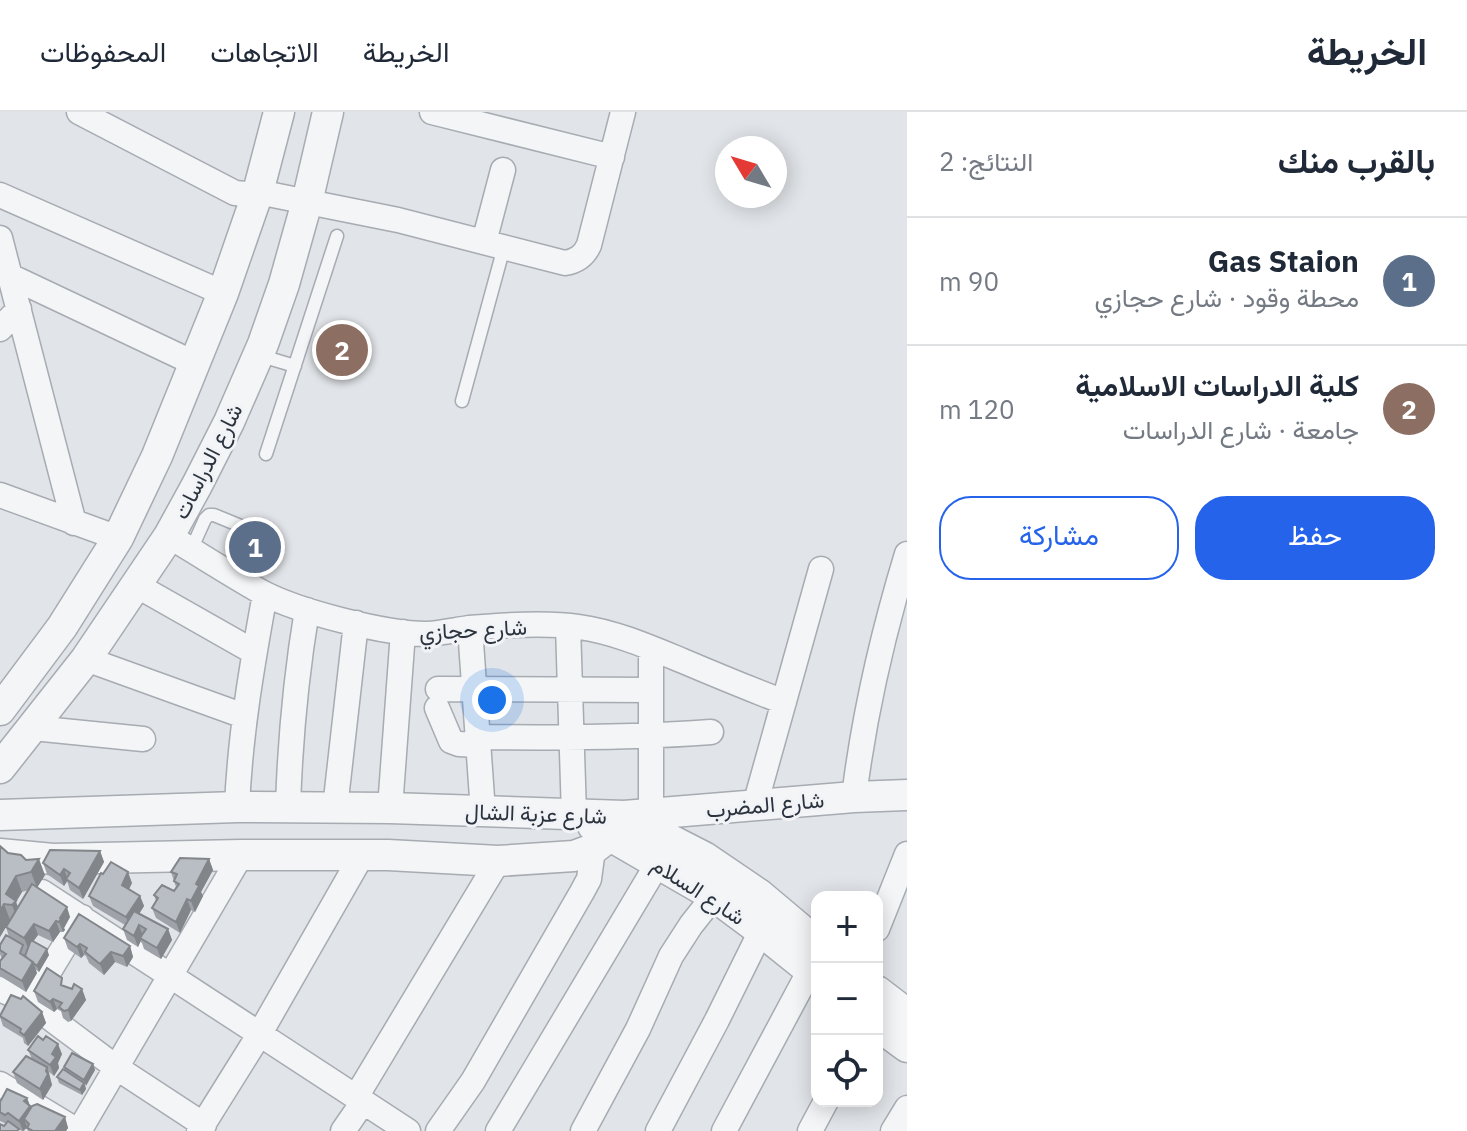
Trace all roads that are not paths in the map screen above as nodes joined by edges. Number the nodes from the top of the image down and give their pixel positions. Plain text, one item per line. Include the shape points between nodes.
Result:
1 (79, 112) edge
2 (279, 112) edge
3 (328, 112) edge
4 (432, 112) edge
5 (623, 112) edge
6 (612, 157) junction
7 (503, 170) dead end
8 (258, 192) junction
9 (0, 195) edge
10 (307, 202) junction
11 (337, 236) dead end
12 (0, 238) edge
13 (494, 245) junction
14 (10, 276) junction
15 (223, 293) junction
16 (19, 309) junction
17 (0, 329) edge
18 (258, 355) junction
19 (196, 364) junction
20 (295, 366) junction
21 (462, 401) dead end
22 (266, 454) dead end
23 (0, 495) edge
24 (74, 523) junction
25 (118, 538) junction
26 (180, 543) junction
27 (907, 554) edge
28 (821, 569) dead end
29 (236, 576) junction
30 (136, 585) junction
31 (265, 594) junction
32 (307, 610) junction
33 (356, 623) junction
34 (568, 626) junction
35 (470, 628) junction
36 (403, 632) junction
37 (651, 648) junction
38 (254, 652) junction
39 (86, 659) junction
40 (474, 690) junction
41 (570, 690) junction
42 (650, 690) junction
43 (784, 702) junction
44 (2, 703) edge
45 (244, 716) junction
46 (33, 728) junction
47 (711, 732) dead end
48 (650, 737) junction
49 (143, 739) dead end
50 (571, 739) junction
51 (478, 741) junction
52 (0, 768) edge
53 (907, 795) edge
54 (854, 797) junction
55 (755, 805) junction
56 (237, 807) junction
57 (288, 807) junction
58 (335, 808) junction
59 (390, 808) junction
60 (483, 812) junction
61 (0, 815) edge
62 (574, 815) junction
63 (619, 829) junction
64 (0, 854) edge
65 (907, 854) edge
66 (241, 855) junction
67 (362, 855) junction
68 (53, 859) junction
69 (0, 861) edge
70 (498, 861) junction
71 (658, 863) junction
72 (107, 877) junction
73 (39, 890) junction
74 (714, 896) junction
75 (883, 914) edge
76 (23, 915) edge
77 (81, 917) junction
78 (761, 931) junction
79 (811, 957) edge
80 (811, 960) edge
81 (814, 963) edge
82 (171, 977) junction
83 (0, 989) edge
84 (883, 996) edge
85 (30, 1003) junction
86 (907, 1014) edge
87 (53, 1022) junction
88 (883, 1029) edge
89 (259, 1035) junction
90 (39, 1045) edge
91 (907, 1047) edge
92 (25, 1068) edge
93 (117, 1068) junction
94 (3, 1095) edge
95 (360, 1100) junction
96 (823, 1107) edge
97 (907, 1108) edge
98 (92, 1127) edge
99 (202, 1128) edge
100 (343, 1131) edge
101 (408, 1131) edge
102 (438, 1131) edge
103 (498, 1131) edge
104 (583, 1131) edge
105 (658, 1131) edge
106 (724, 1131) edge
107 (810, 1131) edge
108 (893, 1131) edge

1 - 8 street via 235,193
2 - 8 street, شارع الدراسات
3 - 10 street, شارع الدراسات
4 - 6 street
5 - 6 street
6 - 13 street via 589,245 580,258 565,263
7 - 13 street
8 - 10 street
8 - 15 street, شارع الدراسات
9 - 15 street
10 - 13 street
10 - 18 street, شارع الدراسات
11 - 20 lane
12 - 14 street
13 - 21 lane
14 - 16 street
14 - 19 street
15 - 19 street, شارع الدراسات
16 - 17 street
16 - 24 street
18 - 20 lane
18 - 26 street, شارع الدراسات via 197,485
19 - 25 street, شارع الدراسات
20 - 22 lane
23 - 24 street
24 - 25 street
25 - 44 street, شارع الدراسات via 62,627
26 - 29 street, شارع حجازي
26 - 29 lane via 209,515 248,529 252,538
26 - 30 street, شارع الدراسات
27 - 54 street via 860,746
28 - 43 street
29 - 31 street, شارع حجازي
30 - 38 street
30 - 39 street, شارع الدراسات
31 - 32 street, شارع حجازي
31 - 38 street
32 - 33 street, شارع حجازي
32 - 57 street via 296,675
33 - 36 street, شارع حجازي
33 - 58 street
34 - 35 street, شارع حجازي
34 - 37 street, شارع حجازي
34 - 41 street
35 - 36 street, شارع حجازي
35 - 40 street
36 - 59 street
37 - 42 street
37 - 43 street, شارع حجازي
38 - 45 street
39 - 45 street
39 - 46 street, شارع الدراسات
40 - 41 street
40 - 51 street
40 - 51 street via 438,699 451,741
41 - 42 street
41 - 50 street
42 - 48 street
43 - 55 street
45 - 56 street
46 - 49 street
46 - 52 street, شارع الدراسات
47 - 48 street
48 - 50 street
48 - 63 street
50 - 51 street
50 - 62 street
51 - 60 street
53 - 54 street, شارع المضرب
54 - 55 street, شارع المضرب
55 - 63 street, شارع المضرب
56 - 57 street, شارع عزبة الشال
56 - 61 street, شارع عزبة الشال
57 - 58 street, شارع عزبة الشال
58 - 59 street, شارع عزبة الشال
59 - 60 street, شارع عزبة الشال
60 - 62 street, شارع عزبة الشال
62 - 63 street, شارع السلام
63 - 70 street, شارع عزبة الشال via 574,856
63 - 71 street, شارع السلام
63 - 79 street, شارع السلام via 704,857 760,895
63 - 102 street via 592,864 582,892 473,1081
64 - 68 street, شارع عزبة الشال
65 - 75 street
66 - 67 street, شارع عزبة الشال
66 - 72 street, شارع عزبة الشال
66 - 82 street
67 - 70 street, شارع عزبة الشال
67 - 89 street
68 - 72 street, شارع عزبة الشال
68 - 73 street
69 - 73 street
70 - 95 street
71 - 74 street, شارع السلام
71 - 103 street
72 - 77 street
73 - 76 street
73 - 77 street
74 - 78 street, شارع السلام
74 - 104 street via 671,956
77 - 82 street
77 - 85 street
78 - 80 street, شارع السلام
78 - 105 street
81 - 106 street
82 - 89 street
82 - 93 street
83 - 85 street
84 - 86 street
85 - 87 street
87 - 90 street
87 - 93 street
88 - 91 street
89 - 95 street
89 - 99 street
92 - 94 street
93 - 98 street
93 - 99 street
94 - 98 street via 71,1127
95 - 100 street
95 - 101 street
96 - 107 street
97 - 108 street

